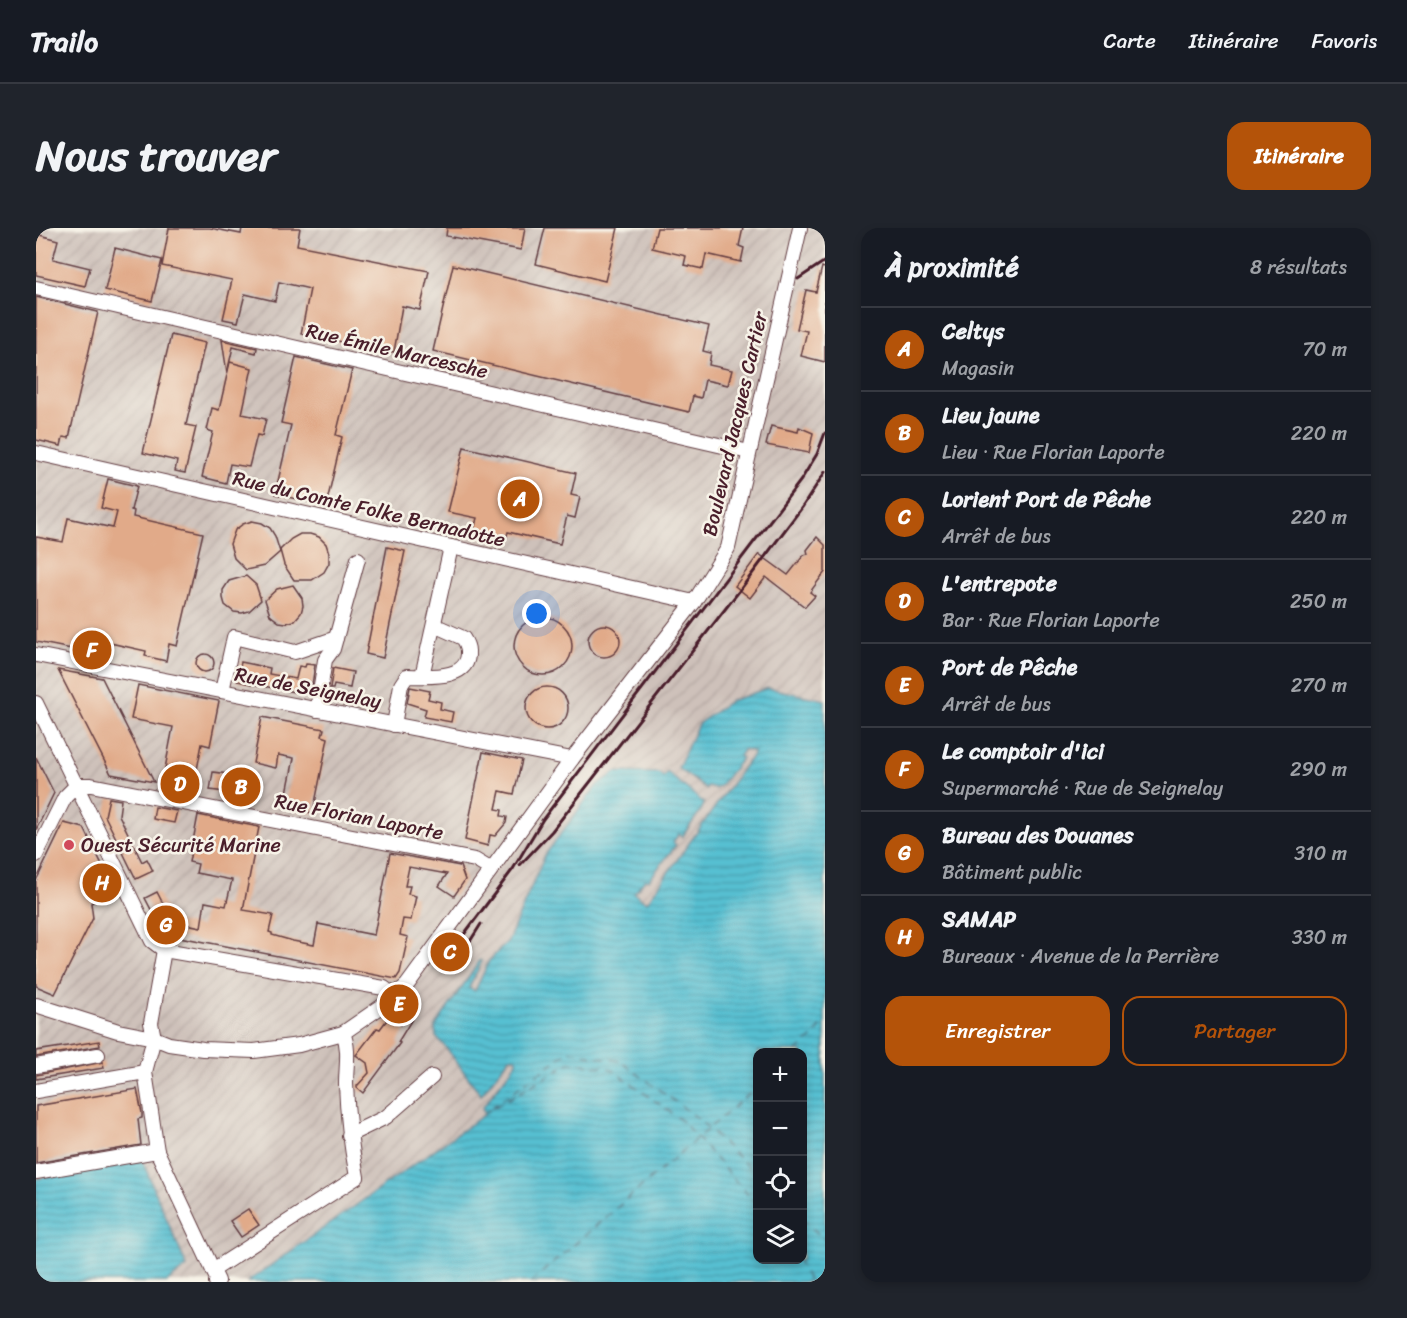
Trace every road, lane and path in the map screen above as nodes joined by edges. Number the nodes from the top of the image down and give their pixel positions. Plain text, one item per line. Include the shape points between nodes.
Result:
1 (800, 228) edge
2 (36, 288) edge
3 (748, 452) junction
4 (36, 453) edge
5 (452, 547) junction
6 (358, 559) dead end
7 (694, 602) junction
8 (434, 625) junction
9 (336, 638) junction
10 (36, 655) edge
11 (422, 676) junction
12 (222, 691) junction
13 (36, 703) edge
14 (317, 710) junction
15 (394, 725) junction
16 (572, 759) junction
17 (76, 785) junction
18 (36, 855) edge
19 (490, 869) junction
20 (163, 955) junction
21 (395, 996) junction
22 (36, 1005) edge
23 (343, 1033) junction
24 (154, 1038) junction
25 (98, 1055) dead end
26 (36, 1066) edge
27 (145, 1072) junction
28 (432, 1077) dead end
29 (36, 1091) edge
30 (349, 1135) junction
31 (157, 1152) junction
32 (36, 1172) edge
33 (216, 1278) edge

1 - 3 street, Boulevard Jacques Cartier
2 - 3 street, Rue Émile Marcesche
3 - 7 street, Boulevard Jacques Cartier via 728,548
4 - 5 street, Rue du Comte Folke Bernadotte
5 - 7 street, Rue du Comte Folke Bernadotte
5 - 8 street
6 - 9 street
7 - 16 street, Boulevard Jacques Cartier
8 - 11 street
8 - 11 street via 464,638 469,651 460,671
9 - 12 street via 295,652 234,637
9 - 14 street via 325,660
10 - 12 street, Rue de Seignelay
11 - 15 street via 407,676 400,685
12 - 14 street, Rue de Seignelay
13 - 17 street
14 - 15 street, Rue de Seignelay
15 - 16 street, Rue de Seignelay
16 - 19 street, Boulevard Jacques Cartier
17 - 18 street via 65,797
17 - 19 street, Rue Florian Laporte via 475,860
17 - 20 street via 152,941
19 - 21 street, Boulevard Jacques Cartier via 407,985
20 - 21 street via 384,988
20 - 24 street via 151,1023
21 - 23 street, Boulevard Jacques Cartier
22 - 24 street, Boulevard Jacques Cartier via 118,1032
23 - 24 street, Boulevard Jacques Cartier via 254,1051 203,1049
23 - 30 street via 348,1044
24 - 27 street
25 - 26 street
27 - 29 street
27 - 31 street
28 - 30 street via 386,1117
30 - 33 street via 357,1178
31 - 32 street
31 - 33 street

